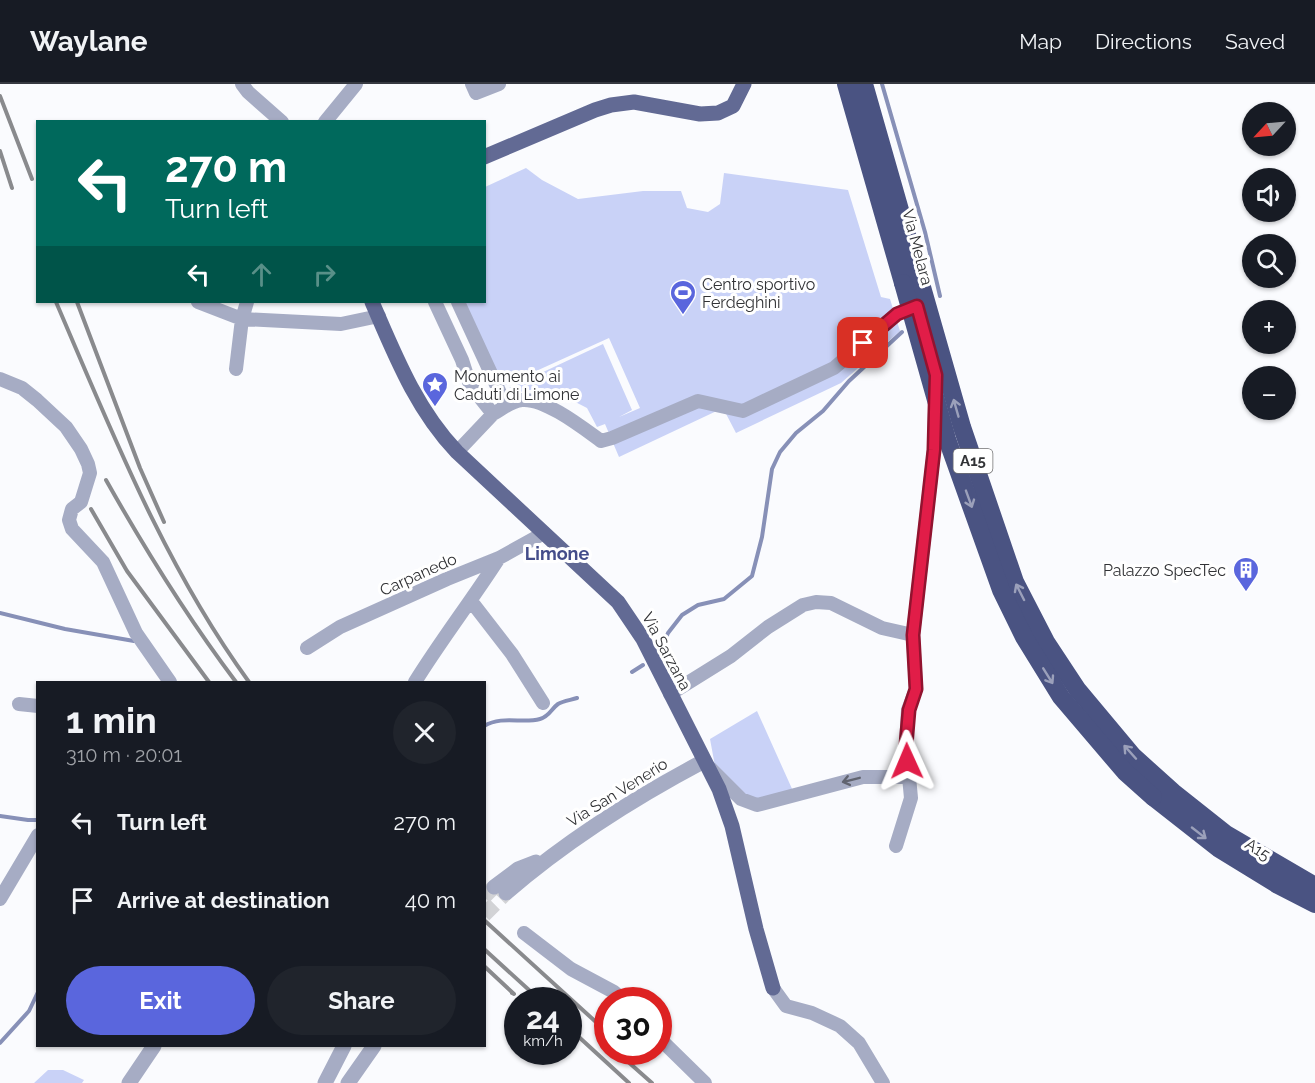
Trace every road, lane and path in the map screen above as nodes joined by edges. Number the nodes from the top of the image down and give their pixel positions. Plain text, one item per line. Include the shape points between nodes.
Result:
1 (242, 84) edge
2 (356, 84) edge
3 (472, 84) edge
4 (499, 84) edge
5 (744, 84) edge
6 (846, 84) edge
7 (856, 84) edge
8 (864, 84) edge
9 (280, 120) edge
10 (327, 120) edge
11 (486, 157) edge
12 (201, 303) edge
13 (247, 303) edge
14 (435, 303) edge
15 (458, 303) edge
16 (917, 306) junction
17 (376, 309) edge
18 (242, 319) junction
19 (236, 369) dead end
20 (0, 379) edge
21 (506, 406) junction
22 (493, 414) junction
23 (457, 452) junction
24 (544, 533) junction
25 (499, 558) junction
26 (471, 601) junction
27 (913, 635) junction
28 (307, 648) dead end
29 (169, 681) edge
30 (416, 681) edge
31 (670, 694) junction
32 (543, 703) dead end
33 (19, 705) dead end
34 (36, 706) edge
35 (704, 761) junction
36 (909, 777) junction
37 (36, 838) edge
38 (896, 846) dead end
39 (1315, 886) edge
40 (500, 890) tunnel mouth
41 (0, 899) edge
42 (1315, 904) edge
43 (524, 933) dead end
44 (605, 987) edge
45 (773, 988) joint
46 (153, 1047) edge
47 (343, 1047) edge
48 (373, 1047) edge
49 (672, 1051) edge
50 (129, 1083) edge
51 (325, 1083) edge
52 (348, 1083) edge
53 (705, 1083) edge
54 (883, 1083) edge

1 - 9 street
2 - 10 street
3 - 4 street via 476,93
5 - 11 main road via 734,106 718,113 700,114 634,102 611,105
6 -> 42 highway, A15 / A15, bridge via 947,439 1001,590 1024,637 1061,697 1125,772 1218,848
7 - 16 street, Via Melara
39 -> 8 highway, A15 / A15 via 1226,834 1133,756 1077,689 1046,642 1016,582 962,428
12 - 18 street
13 - 18 street
14 - 22 street via 470,385
15 - 21 street
16 - 21 street via 897,314 834,368 743,411 698,401 601,441 534,401
16 - 27 street, Via Melara via 936,375 934,450
17 - 18 street via 341,324
17 - 23 main road, Via Sarzana via 417,398
18 - 19 street
20 - 29 street via 22,388 37,400 66,427 81,448 90,473 81,502 72,509 72,529 103,562 136,633
21 - 22 street
22 - 23 street
23 - 24 main road, Via Sarzana
24 - 25 street, Carpanedo
24 - 31 main road, Via Sarzana via 618,602 632,620
25 - 26 street
25 - 28 street, Carpanedo via 340,627
26 - 30 street
26 - 32 street
27 - 31 street via 882,628 831,603 816,602 768,627
27 - 36 street, Via Melara via 916,689 909,710 906,745
31 - 35 main road, Via Sarzana
33 - 34 street
36 -> 35 street via 863,777 757,806 741,799
35 - 40 street, Via San Venerio via 583,833
35 - 45 main road, Via Sarzana via 732,826
36 - 38 street, Via Melara via 911,798
37 - 41 street
43 - 44 street via 572,969
45 - 54 street via 786,1006 840,1026 859,1043
46 - 50 street
47 - 51 street
48 - 52 street
49 - 53 street

